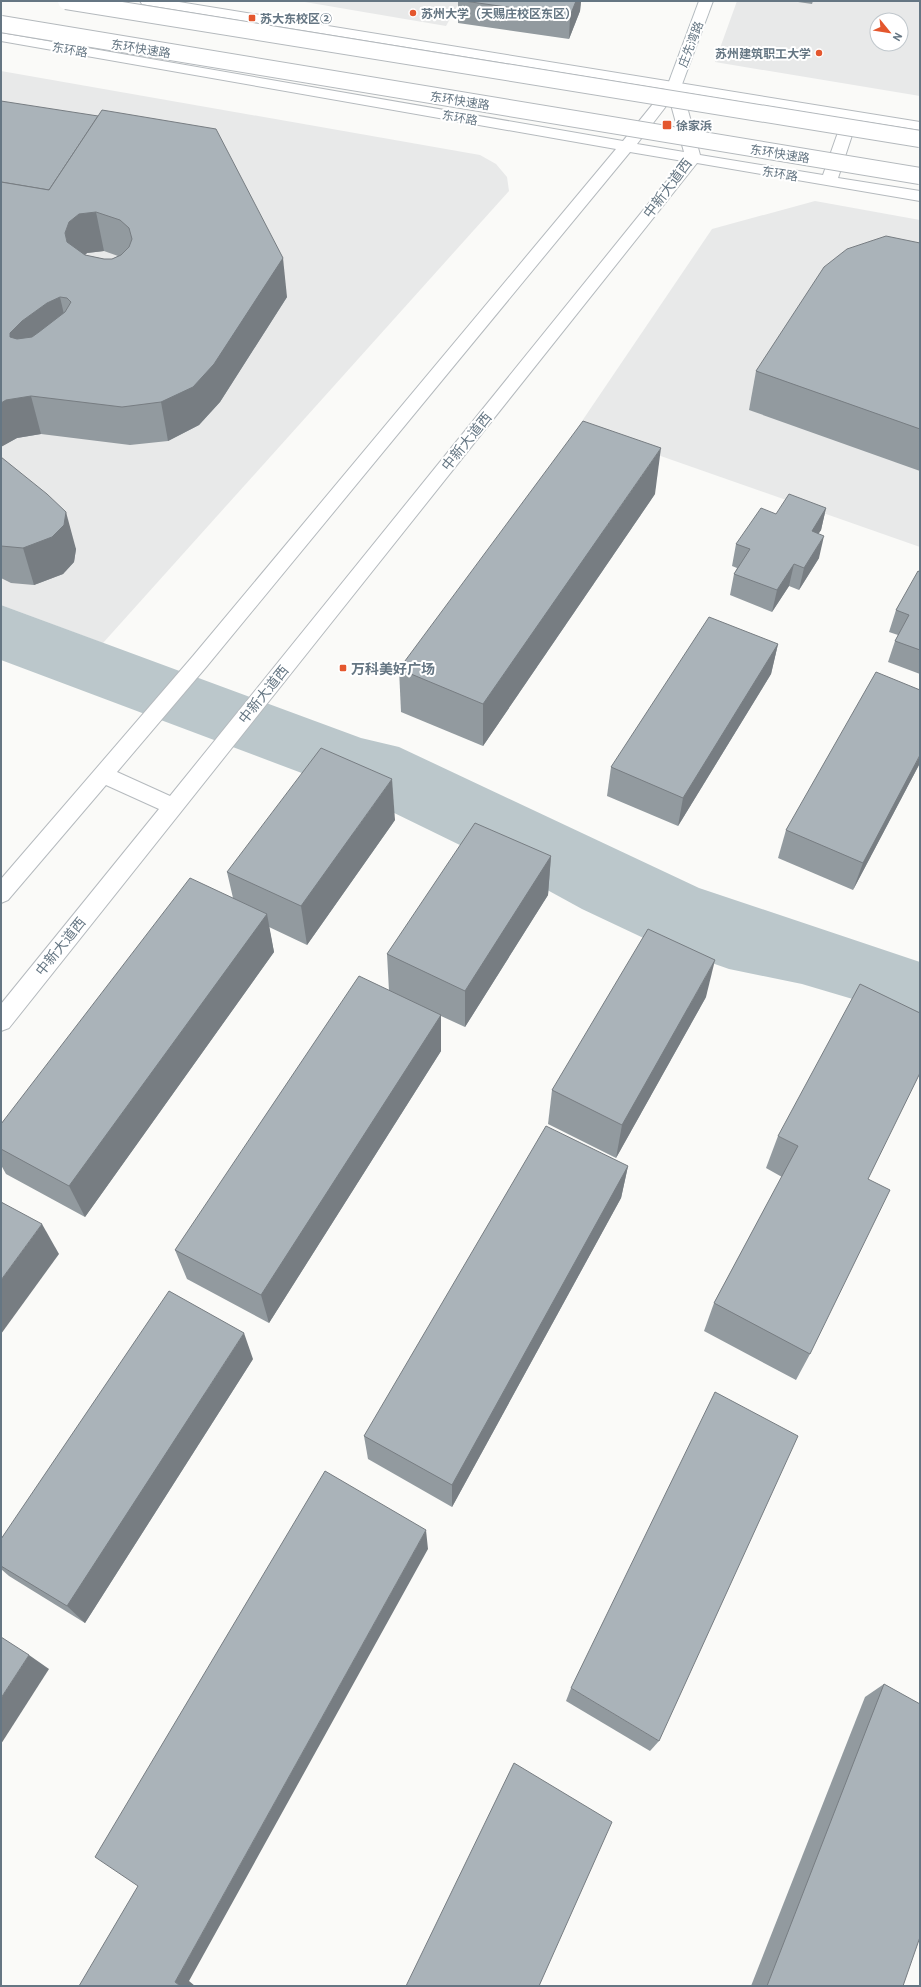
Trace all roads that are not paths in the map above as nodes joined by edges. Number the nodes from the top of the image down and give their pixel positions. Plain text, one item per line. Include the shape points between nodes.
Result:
1 (66, 1) edge
2 (147, 1) edge
3 (706, 1) edge
4 (1, 24) edge
5 (1, 37) edge
6 (674, 87) junction
7 (851, 115) junction
8 (920, 126) edge
9 (920, 139) edge
10 (626, 147) junction
11 (693, 158) junction
12 (920, 176) edge
13 (829, 181) junction
14 (920, 196) edge
15 (102, 774) junction
16 (173, 806) junction
17 (1, 894) edge
18 (1, 1021) edge

1 - 9 main road, bridge
2 - 6 main road
3 - 6 main road, 庄先湾路
4 - 12 main road, 东环快速路, bridge
5 - 10 main road, 东环路
6 - 7 main road
6 - 10 main road
6 - 11 main road, 中新大道西
7 - 8 main road
7 - 13 main road
10 - 11 main road, 东环路
10 - 15 main road via 200,661
11 - 13 main road, 东环路
11 - 16 main road, 中新大道西
13 - 14 main road, 东环路
15 - 16 main road
15 - 17 main road
16 - 18 main road, 中新大道西

